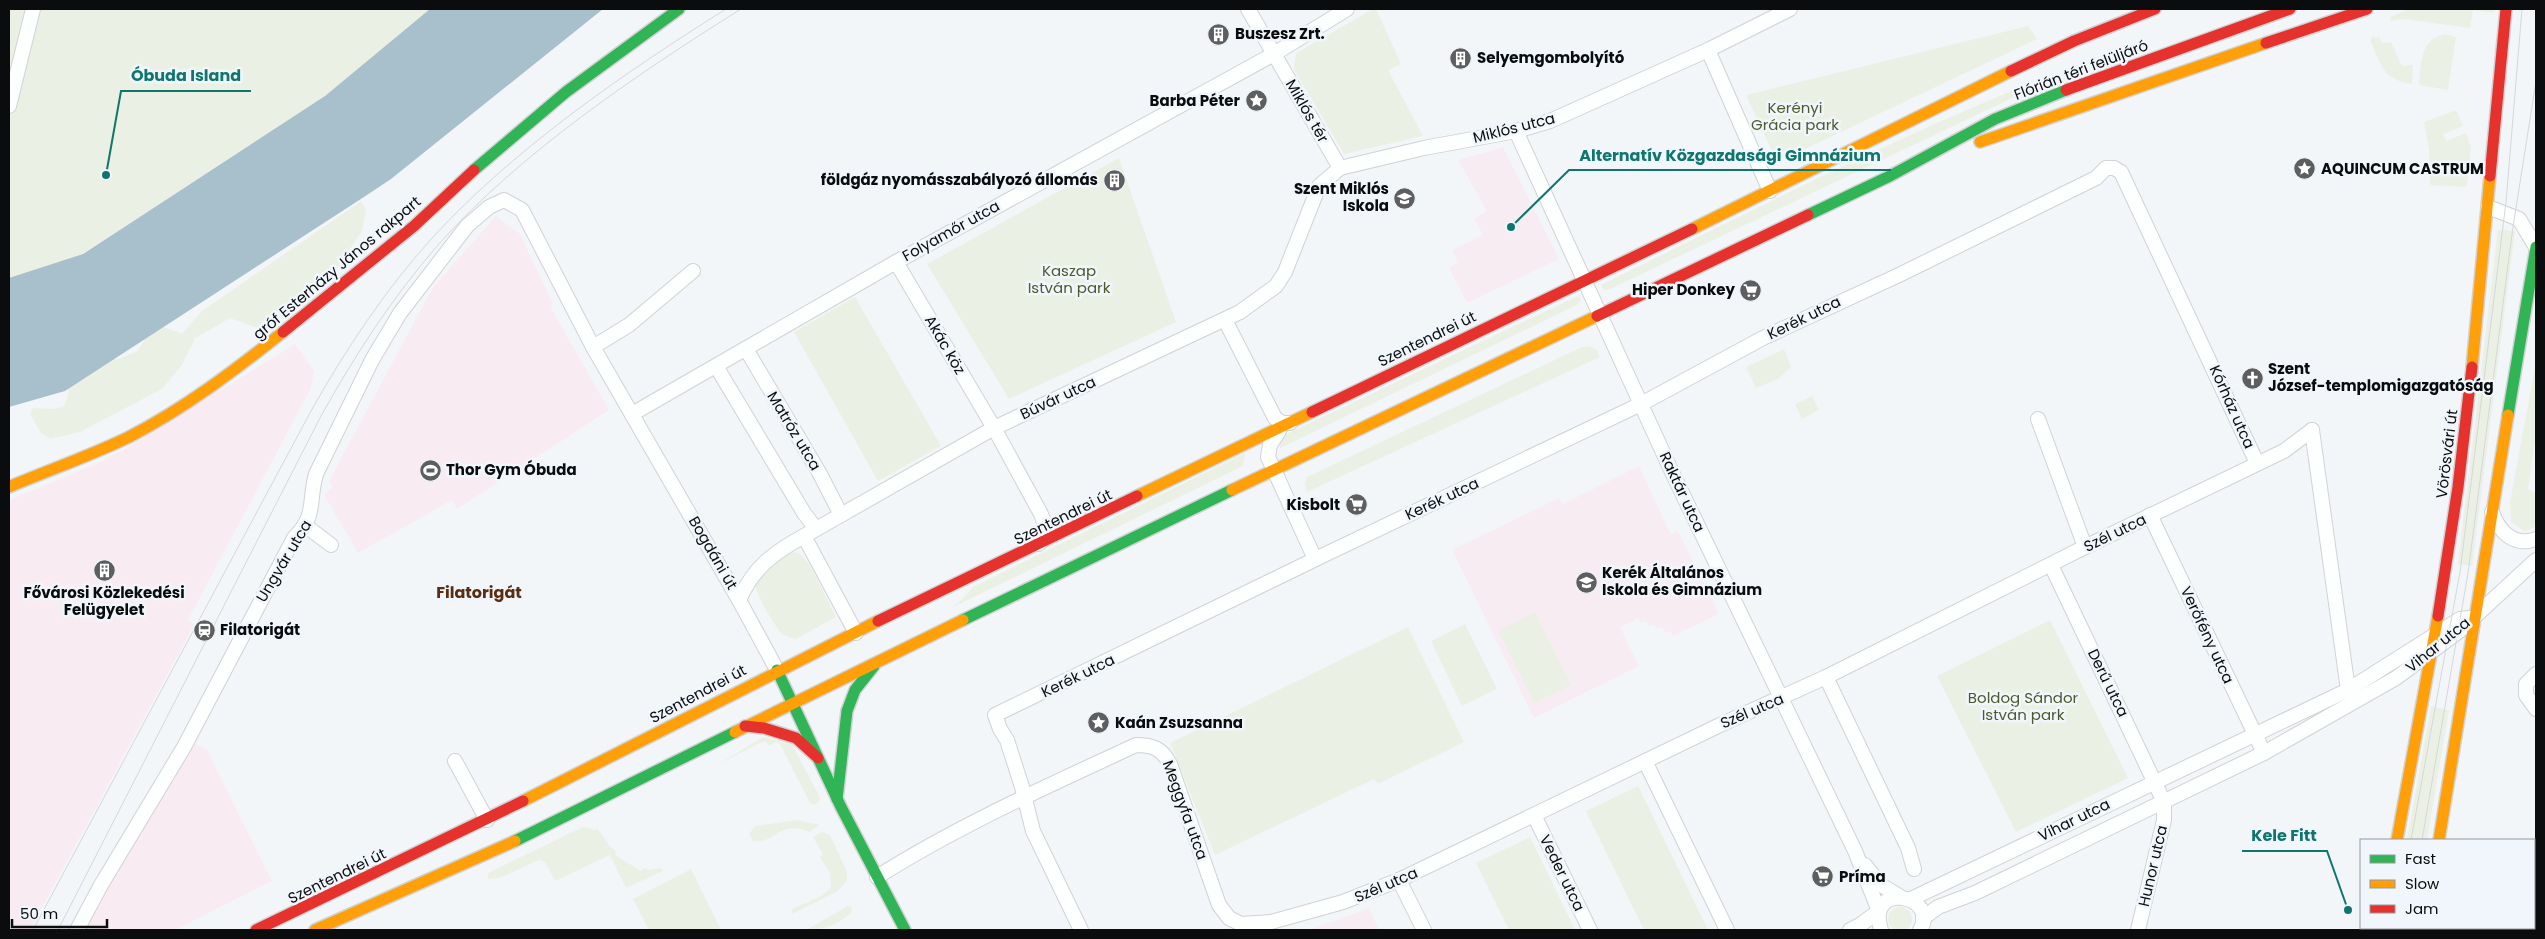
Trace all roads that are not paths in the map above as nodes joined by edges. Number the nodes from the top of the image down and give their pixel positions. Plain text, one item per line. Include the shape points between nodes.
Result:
1 (33, 9) edge
2 (679, 9) edge
3 (1248, 9) edge
4 (1347, 9) edge
5 (1790, 9) edge
6 (2155, 9) edge
7 (2290, 9) edge
8 (2367, 9) edge
9 (2506, 9) edge
10 (1708, 50) junction
11 (1274, 54) junction
12 (9, 106) edge
13 (1516, 131) junction
14 (1340, 168) junction
15 (2114, 168) joint
16 (1890, 176) junction
17 (1770, 191) junction
18 (495, 203) joint
19 (2488, 207) junction
20 (2536, 247) edge
21 (896, 262) junction
22 (693, 271) dead end
23 (1583, 280) junction
24 (1599, 313) junction
25 (1225, 320) junction
26 (593, 347) junction
27 (746, 349) junction
28 (716, 366) junction
29 (1641, 404) junction
30 (632, 414) junction
31 (2038, 419) dead end
32 (1290, 423) junction
33 (994, 428) junction
34 (2257, 463) junction
35 (1273, 470) junction
36 (9, 486) edge
37 (2492, 511) junction
38 (841, 514) junction
39 (2150, 515) junction
40 (306, 526) junction
41 (810, 532) junction
42 (2536, 539) edge
43 (331, 545) dead end
44 (1035, 547) junction
45 (2085, 547) junction
46 (1315, 559) junction
47 (2536, 560) edge
48 (2051, 565) junction
49 (740, 600) junction
50 (2474, 617) junction
51 (856, 633) junction
52 (2436, 635) junction
53 (2433, 650) junction
54 (878, 662) junction
55 (777, 670) junction
56 (1826, 677) junction
57 (2531, 679) edge
58 (2348, 690) junction
59 (1782, 698) junction
60 (792, 702) junction
61 (2536, 709) edge
62 (745, 726) junction
63 (2254, 734) junction
64 (2264, 753) junction
65 (818, 758) junction
66 (455, 761) dead end
67 (1645, 761) junction
68 (2156, 781) junction
69 (1025, 796) junction
70 (837, 799) junction
71 (2164, 802) junction
72 (1534, 815) junction
73 (487, 820) junction
74 (2397, 839) edge
75 (2439, 839) edge
76 (1855, 851) junction
77 (1914, 869) dead end
78 (877, 877) junction
79 (1399, 880) junction
80 (1905, 898) junction
81 (1879, 911) junction
82 (1234, 922) joint
83 (1923, 926) edge
84 (77, 930) edge
85 (256, 930) edge
86 (315, 930) edge
87 (905, 930) edge
88 (1081, 930) edge
89 (1424, 930) edge
90 (1590, 930) edge
91 (1727, 930) edge
92 (1850, 930) edge
93 (1881, 930) edge
94 (2138, 930) edge

1 - 12 street
2 - 36 main road, gróf Esterházy János rakpart via 566,92 459,182 414,226 196,398 128,437
3 - 11 street, Miklós tér
4 - 11 street, Folyamőr utca
5 - 10 street, Miklós utca
6 - 17 main road, Szentendrei út via 2074,40
7 - 16 main road, Flórián téri felüljáró via 2059,93 1967,133
8 - 16 main road via 2081,106
9 - 19 main road, Vörösvári út
10 - 13 street, Miklós utca via 1550,121
10 - 17 street
11 - 14 street, Miklós tér
11 - 21 street, Folyamőr utca
13 - 14 street, Miklós utca
13 - 23 street, Raktár utca
14 - 25 street, Búvár utca via 1318,186 1285,272 1276,286
15 - 29 street, Kerék utca via 2106,168 2096,178 1771,334
15 - 34 street, Kórház utca via 2121,172
16 - 24 main road
17 - 23 main road, Szentendrei út
18 - 26 street, Bogdáni út via 504,200 522,210
18 - 40 street, Ungvár utca via 468,226 442,257 384,336 316,474 311,492 311,515
19 - 20 street via 2519,219
19 - 52 main road, Vörösvári út via 2458,486
20 - 37 main road
21 - 27 street, Folyamőr utca
21 - 33 street, Akác köz
22 - 26 street via 629,325
23 - 24 street, Raktár utca
23 - 32 main road, Szentendrei út
24 - 29 street, Raktár utca
24 - 35 main road
25 - 32 street via 1275,418 1282,423
25 - 33 street, Búvár utca
26 - 30 street, Bogdáni út
27 - 28 street, Folyamőr utca
27 - 38 street, Matróz utca
28 - 30 street, Folyamőr utca
28 - 41 street via 804,513
29 - 46 street, Kerék utca
29 - 59 street, Raktár utca
30 - 49 street, Bogdáni út
31 - 45 street
32 - 35 street via 1277,432 1270,445 1268,457
32 - 44 main road, Szentendrei út
33 - 38 street, Búvár utca
33 - 44 street, Akác köz via 1047,530 1042,542
34 - 39 street, Szél utca
34 - 58 street, Kórház utca via 2292,446 2312,430
35 - 46 street
35 - 54 main road
37 - 42 street via 2499,528 2509,537 2522,542
37 - 50 main road
38 - 41 street, Búvár utca
39 - 45 street, Szél utca
39 - 63 street, Verőfény utca
40 - 43 street
40 - 84 street, Ungvár utca via 294,538 184,747
41 - 49 street, Búvár utca via 774,553 746,584
41 - 51 street
44 - 51 main road, Szentendrei út
45 - 48 street, Szél utca
46 - 69 street, Kerék utca via 995,715 1007,740
47 - 50 street
48 - 56 street, Szél utca
48 - 68 street, Derű utca
49 - 55 street, Bogdáni út
50 - 52 street, Vihar utca via 2460,619
50 - 53 street, Vihar utca
50 - 75 main road
51 - 55 main road, Szentendrei út
52 - 53 main road, Vörösvári út
52 - 58 street, Vihar utca
53 - 64 street, Vihar utca via 2396,678
53 - 74 main road, Vörösvári út
54 - 60 main road
54 - 70 main road via 855,690 847,711
55 - 60 main road, Bogdáni út
55 - 73 main road, Szentendrei út
56 - 59 street, Szél utca
56 - 77 street via 1908,848
57 - 61 street via 2526,695
58 - 63 street, Vihar utca
59 - 67 street, Szél utca
59 - 76 street, Raktár utca
60 - 62 main road
60 - 65 main road, Bogdáni út
62 - 65 main road via 796,738
62 - 86 main road via 477,859
63 - 64 street, Verőfény utca
63 - 68 street, Vihar utca
64 - 71 street, Vihar utca
65 - 70 main road, Bogdáni út
66 - 73 street
67 - 72 street, Szél utca
67 - 91 street
68 - 71 street, Derű utca
68 - 80 street, Vihar utca
69 - 78 street
69 - 82 street, Meggyfa utca via 1136,745 1150,745 1164,753 1219,905
69 - 88 street via 1033,831
70 - 78 main road, Bogdáni út
71 - 83 street, Vihar utca via 1938,907
71 - 94 street, Hunor utca via 2164,820
72 - 79 street, Szél utca
72 - 90 street, Veder utca
73 - 85 main road, Szentendrei út
76 - 80 street, Raktár utca via 1873,876
76 - 81 street, Raktár utca
78 - 87 main road, Bogdáni út
79 - 82 street, Szél utca via 1343,902 1271,922
79 - 89 street
80 - 81 street, Vihar utca via 1887,901
80 - 83 street via 1920,907
81 - 92 street
81 - 93 street, Raktár utca

